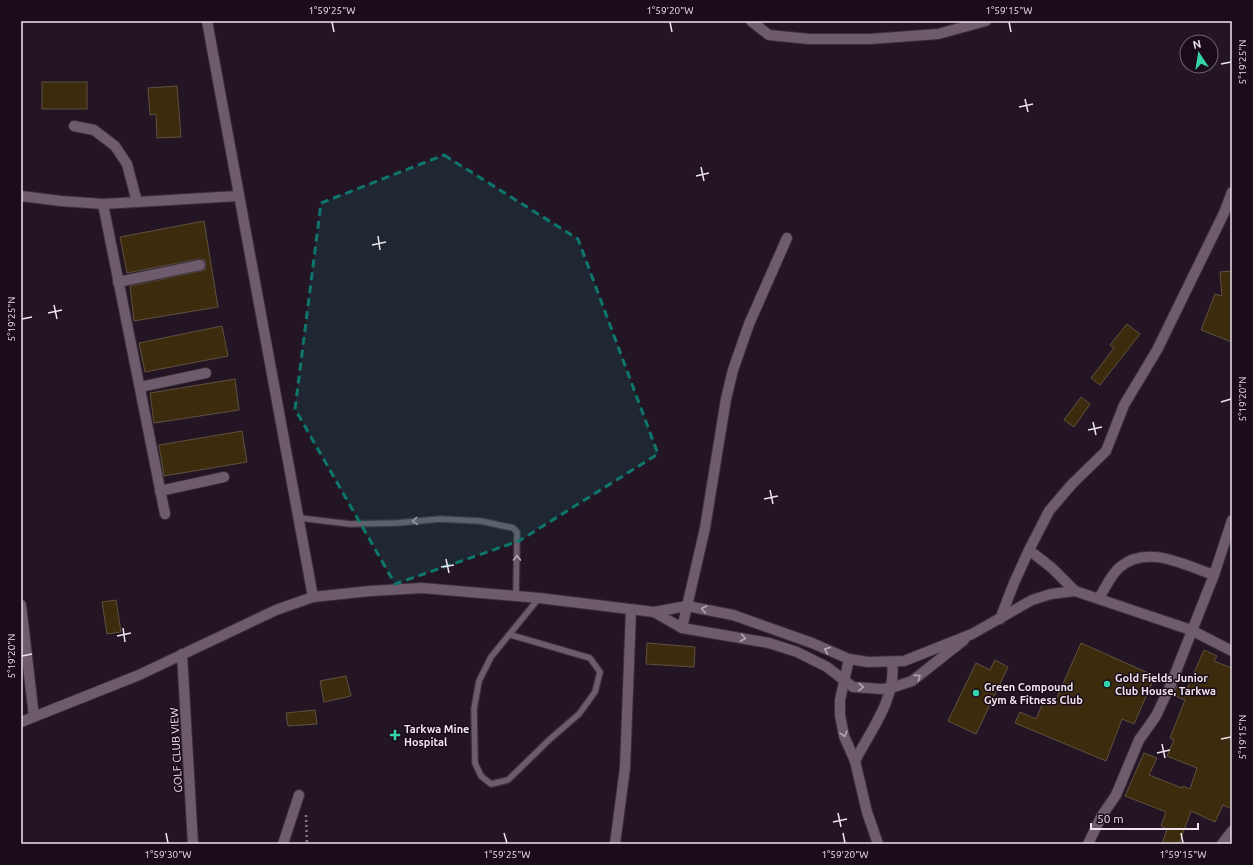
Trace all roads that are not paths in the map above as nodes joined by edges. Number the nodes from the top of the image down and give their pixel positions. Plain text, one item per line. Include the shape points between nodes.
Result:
1 (207, 21) edge
2 (751, 21) edge
3 (986, 21) edge
4 (74, 126) dead end
5 (21, 190) edge
6 (1232, 192) edge
7 (21, 196) edge
8 (238, 196) junction
9 (33, 197) junction
10 (137, 202) junction
11 (103, 204) junction
12 (787, 238) dead end
13 (200, 265) dead end
14 (118, 282) junction
15 (206, 374) dead end
16 (140, 387) junction
17 (224, 477) dead end
18 (160, 491) junction
19 (165, 514) dead end
20 (300, 518) junction
21 (1232, 520) edge
22 (1029, 550) junction
23 (1214, 575) junction
24 (1075, 591) junction
25 (313, 597) junction
26 (516, 597) junction
27 (539, 598) junction
28 (1099, 598) junction
29 (686, 606) junction
30 (21, 610) edge
31 (631, 610) junction
32 (654, 612) junction
33 (1000, 619) junction
34 (682, 628) junction
35 (771, 630) junction
36 (1191, 630) junction
37 (972, 634) junction
38 (511, 635) junction
39 (23, 638) edge
40 (769, 643) junction
41 (1232, 652) edge
42 (182, 654) junction
43 (849, 659) junction
44 (892, 662) junction
45 (844, 682) junction
46 (891, 688) junction
47 (34, 717) junction
48 (21, 722) edge
49 (855, 761) junction
50 (299, 795) dead end
51 (1232, 831) edge
52 (193, 844) edge
53 (283, 844) edge
54 (615, 844) edge
55 (878, 844) edge
56 (1088, 844) edge
57 (1222, 844) edge

1 - 8 street
2 - 3 street via 769,35 809,39 870,39 938,34
4 - 10 street via 94,130 115,146 127,164
5 - 9 street
6 - 22 street via 1157,350 1124,405 1106,451 1049,511
7 - 9 street
8 - 10 street
8 - 20 street
9 - 11 street
10 - 11 street
11 - 14 street
12 - 29 street via 748,324 733,370 705,528
13 - 14 street
14 - 16 street
15 - 16 street
16 - 18 street
17 - 18 street
18 - 19 street
20 - 25 street
26 -> 20 lane via 518,537 513,528 481,521 440,519 350,524
21 - 23 street
22 - 24 street
22 - 33 street
23 - 28 street via 1147,555 1131,559 1118,568
23 - 36 street
24 - 28 street
24 - 33 street via 1032,600
25 - 26 street via 422,588
25 - 42 street via 276,610
26 - 27 street
27 - 31 street
27 - 38 lane
28 - 36 street
29 - 32 street
29 - 34 street
35 -> 29 street via 733,615
30 - 39 street
31 - 32 street
31 - 54 street via 625,768
32 - 34 street
33 - 37 street
34 -> 40 street
35 - 40 street
43 -> 35 street via 812,643
36 - 41 street
36 - 56 street via 1156,716 1139,740 1116,795
37 - 44 street via 904,661
46 -> 37 street via 912,681
38 - 38 lane via 491,657 479,681 474,709 475,763 480,776 491,784 508,780 579,714 596,692 600,672 590,658
39 - 47 street
40 - 45 street via 815,661
42 - 47 street via 140,675
42 - 52 street, GOLF CLUB VIEW
43 - 44 street
43 - 45 street
44 - 46 street
45 -> 46 street via 853,687
45 -> 49 street via 840,715 844,736
46 - 49 street via 879,717
47 - 48 street
49 - 55 street via 867,812
50 - 53 street
51 - 57 street

